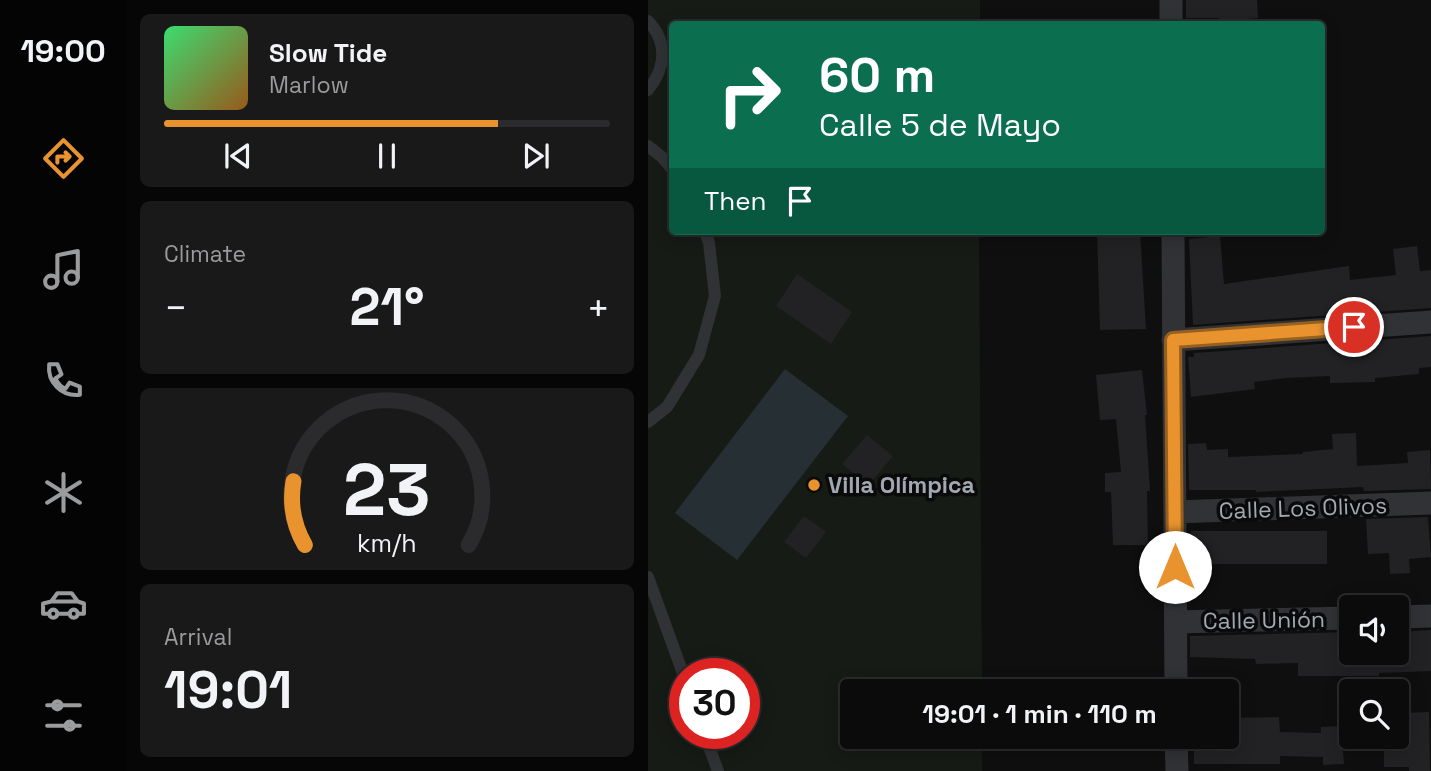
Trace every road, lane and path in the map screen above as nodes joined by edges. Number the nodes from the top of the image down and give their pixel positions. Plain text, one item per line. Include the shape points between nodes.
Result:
1 (1171, 0) edge
2 (648, 21) edge
3 (1171, 21) edge
4 (648, 90) edge
5 (648, 146) edge
6 (669, 165) edge
7 (706, 235) edge
8 (1173, 235) edge
9 (1431, 322) edge
10 (1173, 340) junction
11 (648, 422) edge
12 (1431, 503) edge
13 (1175, 512) junction
14 (648, 577) edge
15 (1431, 616) edge
16 (1409, 617) edge
17 (1339, 618) edge
18 (1176, 622) junction
19 (677, 658) edge
20 (1176, 679) edge
21 (710, 749) edge
22 (1176, 749) edge
23 (718, 771) edge
24 (1176, 771) edge

1 - 3 street
2 - 4 lane via 657,33 663,57
5 - 6 lane
7 - 11 lane via 715,296 699,355 667,407
8 - 10 street
9 - 10 street
10 - 13 street
12 - 13 street, Calle Los Olivos
13 - 18 street
14 - 19 lane
15 - 16 street
17 - 18 street, Calle Unión
18 - 20 street
21 - 23 lane
22 - 24 street

